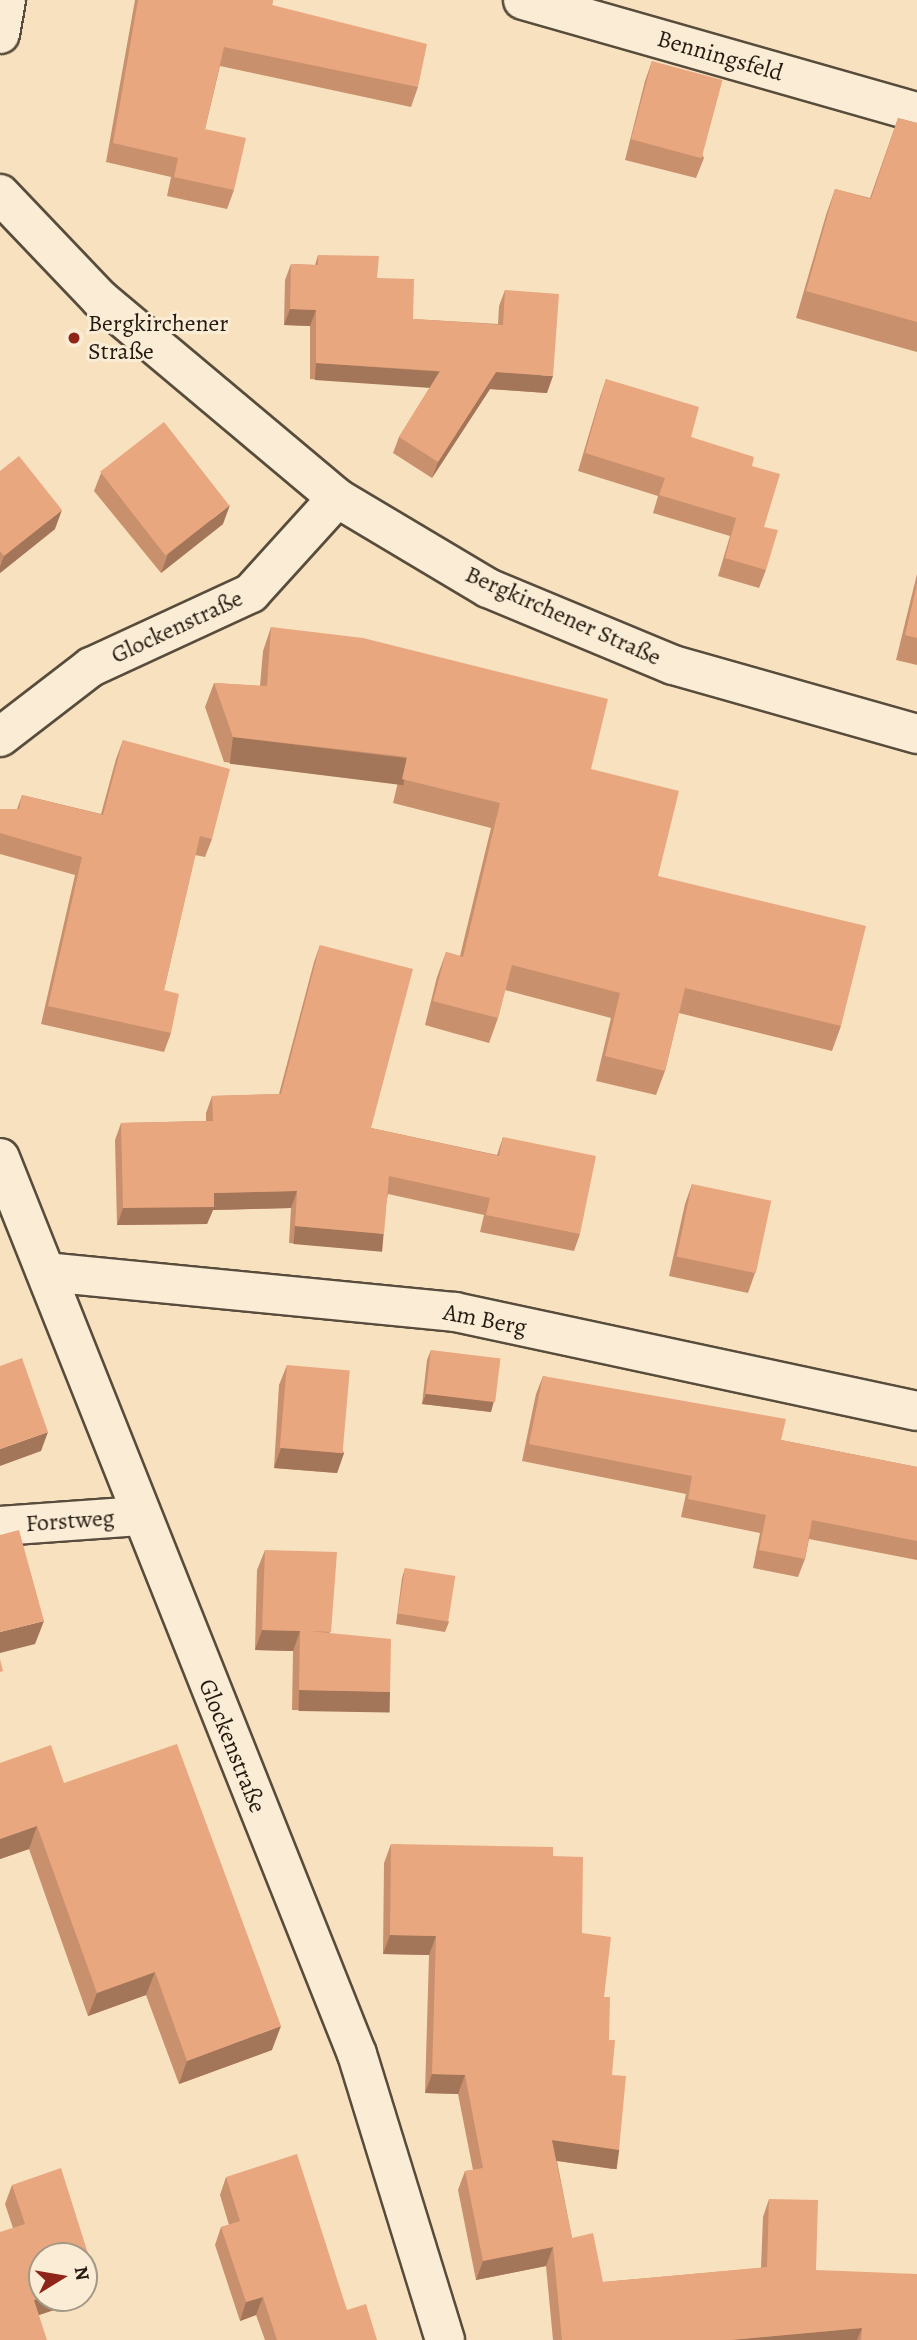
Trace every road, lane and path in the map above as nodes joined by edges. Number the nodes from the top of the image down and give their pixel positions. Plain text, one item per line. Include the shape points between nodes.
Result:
1 (6, 0) edge
2 (523, 0) edge
3 (0, 34) edge
4 (917, 112) edge
5 (0, 194) edge
6 (337, 498) junction
7 (917, 734) edge
8 (0, 737) edge
9 (0, 1158) edge
10 (46, 1272) junction
11 (917, 1411) edge
12 (140, 1516) junction
13 (0, 1526) edge
14 (444, 2340) edge

1 - 3 street
2 - 4 street, Benningsfeld
5 - 6 street, Bergkirchener Straße via 100,299
6 - 7 street, Bergkirchener Straße via 488,588 673,665
6 - 8 street, Glockenstraße via 251,593 91,667
9 - 10 street, Glockenstraße
10 - 11 street, Am Berg via 455,1312
10 - 12 street, Glockenstraße
12 - 13 street, Forstweg
12 - 14 street, Glockenstraße via 357,2054

